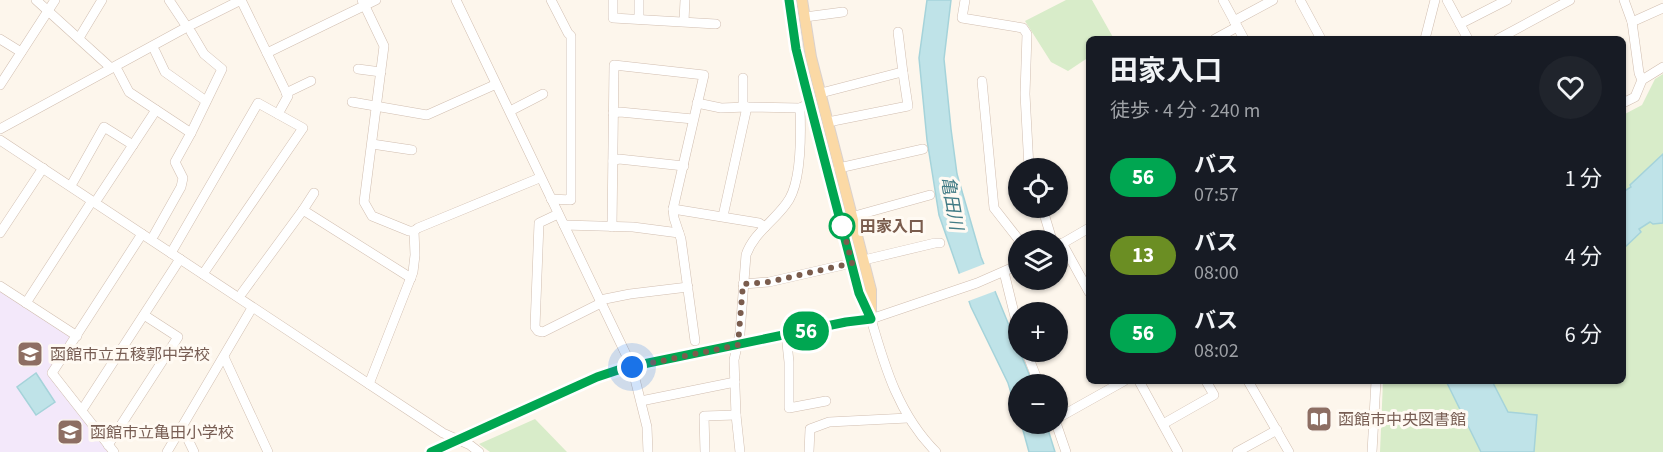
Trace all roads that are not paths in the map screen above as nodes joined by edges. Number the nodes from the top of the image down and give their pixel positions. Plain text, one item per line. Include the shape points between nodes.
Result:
1 (36, 0) edge
2 (55, 0) edge
3 (102, 0) edge
4 (169, 0) edge
5 (241, 0) edge
6 (376, 0) edge
7 (456, 0) edge
8 (551, 0) edge
9 (613, 0) edge
10 (639, 0) edge
11 (685, 0) edge
12 (789, 0) edge
13 (802, 0) edge
14 (965, 0) edge
15 (1222, 0) edge
16 (1273, 0) edge
17 (1300, 0) edge
18 (1435, 0) edge
19 (1447, 0) edge
20 (1508, 0) edge
21 (1570, 0) edge
22 (1624, 0) edge
23 (363, 3) edge
24 (1663, 8) edge
25 (48, 11) junction
26 (843, 12) dead end
27 (804, 17) junction
28 (639, 19) junction
29 (684, 21) junction
30 (1632, 22) junction
31 (716, 24) dead end
32 (1236, 24) junction
33 (1460, 24) junction
34 (189, 29) junction
35 (898, 32) dead end
36 (1219, 36) edge
37 (1242, 36) edge
38 (1319, 36) edge
39 (1426, 36) edge
40 (1466, 36) edge
41 (1504, 36) edge
42 (79, 38) junction
43 (0, 39) edge
44 (155, 51) dead end
45 (21, 52) junction
46 (267, 53) junction
47 (1663, 67) edge
48 (115, 69) junction
49 (358, 69) dead end
50 (381, 72) junction
51 (903, 73) junction
52 (743, 78) dead end
53 (1642, 80) junction
54 (311, 81) dead end
55 (982, 81) dead end
56 (0, 85) edge
57 (492, 86) dead end
58 (286, 93) junction
59 (821, 93) junction
60 (543, 94) dead end
61 (206, 101) junction
62 (1626, 101) edge
63 (352, 102) dead end
64 (697, 103) junction
65 (377, 106) junction
66 (805, 106) junction
67 (745, 107) junction
68 (156, 111) junction
69 (510, 111) junction
70 (613, 113) junction
71 (278, 114) junction
72 (693, 119) junction
73 (828, 122) junction
74 (0, 129) edge
75 (191, 133) junction
76 (0, 140) edge
77 (372, 144) junction
78 (133, 145) junction
79 (923, 149) dead end
80 (412, 150) dead end
81 (1028, 158) edge
82 (613, 160) junction
83 (684, 165) junction
84 (43, 168) junction
85 (839, 168) junction
86 (537, 179) dead end
87 (73, 182) dead end
88 (314, 193) dead end
89 (930, 195) dead end
90 (551, 199) junction
91 (95, 200) junction
92 (673, 209) junction
93 (303, 210) junction
94 (558, 214) junction
95 (723, 216) junction
96 (851, 217) junction
97 (564, 225) junction
98 (612, 227) junction
99 (765, 227) junction
100 (1, 229) edge
101 (1012, 230) edge
102 (1086, 230) edge
103 (414, 231) junction
104 (679, 232) junction
105 (142, 234) junction
106 (154, 235) dead end
107 (1068, 240) edge
108 (940, 243) dead end
109 (171, 253) junction
110 (1068, 257) edge
111 (180, 259) junction
112 (864, 260) junction
113 (852, 263) junction
114 (1008, 270) edge
115 (1002, 273) junction
116 (203, 274) junction
117 (411, 278) junction
118 (743, 284) junction
119 (0, 286) edge
120 (688, 287) junction
121 (1086, 287) edge
122 (242, 293) dead end
123 (600, 302) junction
124 (1010, 302) edge
125 (26, 303) junction
126 (252, 308) junction
127 (144, 315) junction
128 (871, 319) junction
129 (786, 334) junction
130 (76, 336) junction
131 (695, 342) dead end
132 (738, 345) junction
133 (224, 357) junction
134 (632, 367) junction
135 (735, 382) junction
136 (369, 384) junction
137 (1119, 384) edge
138 (1141, 384) edge
139 (1208, 384) edge
140 (1250, 384) edge
141 (1376, 384) edge
142 (640, 401) junction
143 (826, 401) dead end
144 (82, 410) junction
145 (1068, 412) edge
146 (736, 415) junction
147 (909, 418) junction
148 (1162, 423) junction
149 (182, 427) junction
150 (1277, 430) junction
151 (1060, 434) edge
152 (458, 440) junction
153 (111, 448) edge
154 (932, 451) edge
155 (1176, 451) edge
156 (167, 452) edge
157 (194, 452) edge
158 (268, 452) edge
159 (431, 452) edge
160 (479, 452) edge
161 (648, 452) edge
162 (705, 452) edge
163 (740, 452) edge
164 (809, 452) edge
165 (1066, 452) edge
166 (1237, 452) edge
167 (1289, 452) edge
168 (1372, 452) edge

1 - 25 street
2 - 25 street
3 - 42 street
4 - 34 street
5 - 34 street
5 - 46 street
6 - 23 street
7 - 69 street
8 - 90 street via 571,36 571,200
9 - 28 street via 613,18
10 - 28 street
11 - 29 street
12 - 66 main road
13 - 27 main road
14 - 81 street via 962,18 1023,28 1027,34
15 - 32 street
16 - 32 street
17 - 38 street
18 - 39 street
19 - 33 street
20 - 33 street
21 - 41 street
22 - 30 street
23 - 46 street
23 - 50 street via 384,46
24 - 30 street
25 - 42 street
25 - 45 street
26 - 27 street
27 - 59 main road
28 - 29 street
29 - 31 street
30 - 53 street
32 - 36 street
32 - 37 street
33 - 40 street
34 - 48 street
34 - 61 street via 204,54 222,69
35 - 51 street
42 - 48 street
43 - 45 street
44 - 61 street via 165,72
45 - 56 street
46 - 58 street
47 - 53 street
48 - 68 street via 129,92
48 - 74 street
49 - 50 street
50 - 65 street
51 - 59 street
51 - 73 street via 908,106
52 - 67 street
53 - 62 street via 1635,96
54 - 58 street
55 - 101 street via 994,208
57 - 65 street via 427,115
58 - 71 street
59 - 73 main road
60 - 69 street
61 - 75 street
63 - 65 street
64 - 67 street
64 - 70 street via 704,75 614,65
64 - 72 street
65 - 77 street
66 - 67 street
66 - 99 street via 795,188 792,197
66 - 113 main road
67 - 95 street
68 - 75 street
68 - 78 street
69 - 90 street
70 - 72 street
70 - 82 street
71 - 109 street via 258,103
71 - 116 street via 303,128
72 - 83 street
73 - 85 main road
75 - 106 street via 176,162 183,178 182,187
76 - 84 street
77 - 80 street
77 - 103 street via 364,202 372,216
78 - 87 street via 104,127
78 - 91 street
79 - 85 street
82 - 83 street
82 - 98 street
83 - 92 street
84 - 91 street
84 - 100 street
85 - 96 main road
86 - 103 street
88 - 93 street
89 - 96 street
90 - 94 street
91 - 105 street
91 - 125 street
92 - 95 street
92 - 104 street
93 - 117 street
93 - 122 street
94 - 97 street
94 - 123 street via 539,223 535,327 543,332
95 - 99 street
96 - 112 main road
97 - 98 street
97 - 123 street
98 - 104 street
99 - 118 street via 748,250
102 - 107 street
103 - 117 street
104 - 120 street
105 - 109 street
105 - 130 street
108 - 112 street
109 - 111 street
110 - 121 street
111 - 116 street
111 - 127 street
112 - 128 main road via 872,290
113 - 118 street
113 - 128 main road via 859,293
114 - 115 street
115 - 124 street
115 - 128 street
116 - 126 street
117 - 136 street
118 - 132 street
119 - 125 street
120 - 123 street
120 - 131 street
123 - 134 street
125 - 130 street
126 - 133 street
126 - 136 street
127 - 144 street
127 - 153 street via 178,337
128 - 129 main road
128 - 147 street via 889,377
129 - 132 main road
129 - 143 street via 789,408
130 - 144 street via 52,373
132 - 134 main road
132 - 135 street
133 - 149 street
133 - 158 street
134 - 142 street
134 - 152 main road via 597,377
135 - 142 street
135 - 146 street
136 - 152 street
137 - 145 street
138 - 148 street
139 - 148 street via 1214,395
140 - 150 street
141 - 168 street
142 - 161 street
144 - 153 street
146 - 162 street via 704,416
146 - 163 street
147 - 154 street
147 - 164 street via 829,422 810,429
148 - 155 street
149 - 156 street
149 - 157 street
150 - 166 street
150 - 167 street
151 - 165 street
152 - 159 main road
152 - 160 street

